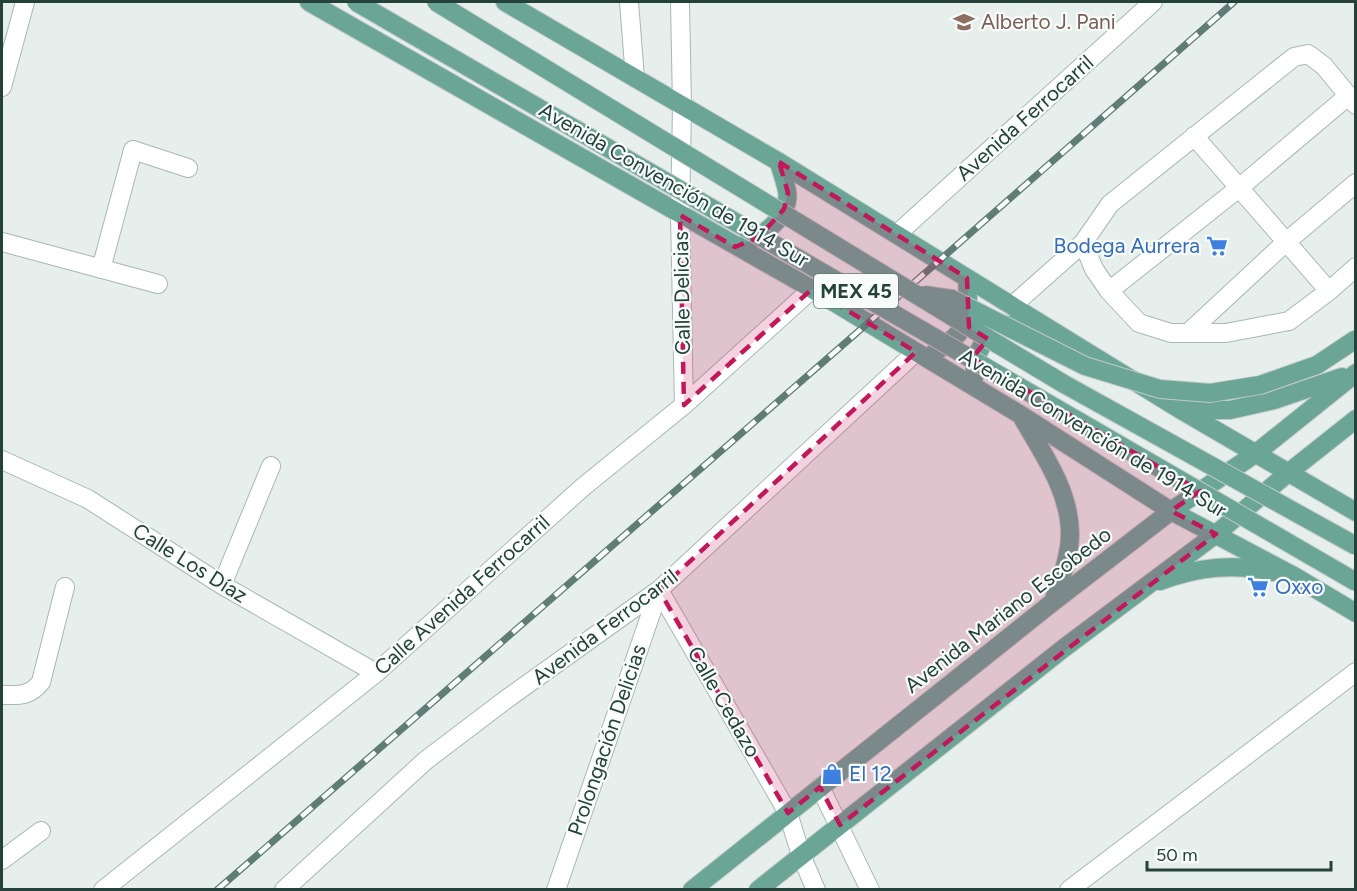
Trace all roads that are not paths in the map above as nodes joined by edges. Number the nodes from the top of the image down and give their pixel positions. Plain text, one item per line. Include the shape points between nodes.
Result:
1 (25, 2) edge
2 (309, 2) edge
3 (356, 2) edge
4 (436, 2) edge
5 (505, 2) edge
6 (629, 2) edge
7 (680, 2) edge
8 (1153, 2) edge
9 (635, 78) junction
10 (2, 87) edge
11 (1352, 100) edge
12 (682, 106) junction
13 (1194, 136) junction
14 (779, 162) junction
15 (188, 168) dead end
16 (1356, 183) edge
17 (1239, 188) junction
18 (680, 215) junction
19 (897, 234) junction
20 (2, 242) edge
21 (1286, 242) junction
22 (1083, 243) junction
23 (735, 247) junction
24 (1356, 267) edge
25 (101, 269) junction
26 (967, 278) junction
27 (158, 284) dead end
28 (812, 289) junction
29 (1109, 291) junction
30 (1329, 291) junction
31 (918, 294) junction
32 (1012, 306) junction
33 (1033, 319) junction
34 (1188, 333) junction
35 (1356, 339) edge
36 (921, 355) junction
37 (1356, 372) edge
38 (987, 394) junction
39 (684, 405) junction
40 (1180, 410) junction
41 (1021, 415) junction
42 (1356, 419) edge
43 (1255, 454) junction
44 (2, 460) edge
45 (271, 466) dead end
46 (1288, 473) junction
47 (1171, 511) junction
48 (1356, 512) edge
49 (1216, 534) junction
50 (1356, 546) edge
51 (1294, 576) junction
52 (1356, 582) edge
53 (222, 585) junction
54 (65, 588) dead end
55 (1141, 588) junction
56 (659, 590) junction
57 (1053, 602) junction
58 (1356, 613) edge
59 (1356, 672) edge
60 (376, 673) junction
61 (2, 695) edge
62 (820, 787) junction
63 (788, 813) junction
64 (840, 825) junction
65 (41, 831) dead end
66 (801, 855) junction
67 (2, 860) edge
68 (815, 889) edge
69 (103, 890) edge
70 (284, 890) edge
71 (556, 890) edge
72 (692, 890) edge
73 (758, 890) edge
74 (870, 890) edge
75 (1069, 890) edge

1 - 10 street
2 - 18 main road, Avenida Convención de 1914 Sur
3 - 52 main road, Avenida Convención de 1914 Sur / MEX 45, bridge
4 - 31 main road, Avenida Convención de 1914 Sur / MEX 45, bridge
5 - 9 main road
6 - 9 street
7 - 12 street, Calle Delicias
8 - 19 street, Avenida Ferrocarril
9 - 12 main road
11 - 13 street via 1324,66 1308,54 1294,57
11 - 17 street
12 - 14 main road
12 - 18 street, Calle Delicias
13 - 17 street
13 - 22 street via 1110,204
14 - 19 main road
14 - 23 main road via 788,193 784,210 759,237
15 - 25 street via 134,150
16 - 21 street
17 - 21 street
17 - 29 street
18 - 23 main road, Avenida Convención de 1914 Sur
18 - 39 street, Calle Delicias
19 - 26 main road
20 - 25 street
21 - 30 street
21 - 34 street
22 - 29 street
22 - 32 street
23 - 28 main road, Avenida Convención de 1914 Sur
24 - 30 street
25 - 27 street
26 - 32 main road
26 - 36 main road via 964,328 956,338
28 - 36 main road, Avenida Convención de 1914 Sur
28 - 39 street, Calle Avenida Ferrocarril
29 - 34 street via 1139,323 1171,333
30 - 34 street via 1289,321 1226,333
31 - 35 main road, bridge via 952,299 1085,366 1160,389 1210,393 1260,385 1317,365
31 - 50 main road, Avenida Convención de 1914 Sur / MEX 45, bridge via 1064,384
32 - 33 main road
33 - 38 main road via 1011,324 978,350 975,377
33 - 40 main road
36 - 38 main road, Avenida Convención de 1914 Sur
36 - 56 street, Avenida Ferrocarril
37 - 40 main road via 1274,400 1230,410
37 - 43 main road, Avenida Mariano Escobedo
38 - 41 main road, Avenida Convención de 1914 Sur
39 - 60 street, Calle Avenida Ferrocarril via 583,487
40 - 43 main road
41 - 47 main road, Avenida Convención de 1914 Sur
41 - 57 main road via 1055,475 1067,507 1070,535
42 - 46 main road
43 - 46 main road
43 - 47 main road, Avenida Mariano Escobedo
44 - 53 street, Calle Los Díaz via 88,498
45 - 53 street
46 - 48 main road
46 - 49 main road
47 - 49 main road, Avenida Convención de 1914 Sur
47 - 57 main road, Avenida Mariano Escobedo
49 - 51 main road, Avenida Convención de 1914 Sur
49 - 55 main road
51 - 55 main road via 1248,566 1213,567 1178,574
51 - 58 main road, Avenida Convención de 1914 Sur
53 - 60 street, Calle Los Díaz
54 - 61 street via 41,682 33,692
55 - 64 main road
56 - 63 street, Calle Cedazo
56 - 70 street, Avenida Ferrocarril via 425,761
56 - 71 street, Prolongación Delicias
57 - 62 main road, Avenida Mariano Escobedo
59 - 75 street
60 - 69 street, Calle Avenida Ferrocarril
62 - 63 main road, Avenida Mariano Escobedo
62 - 64 street
63 - 66 street, Calle Cedazo
63 - 72 main road, Avenida Mariano Escobedo
64 - 66 main road
64 - 74 street
65 - 67 street
66 - 68 street, Calle Cedazo
66 - 73 main road

